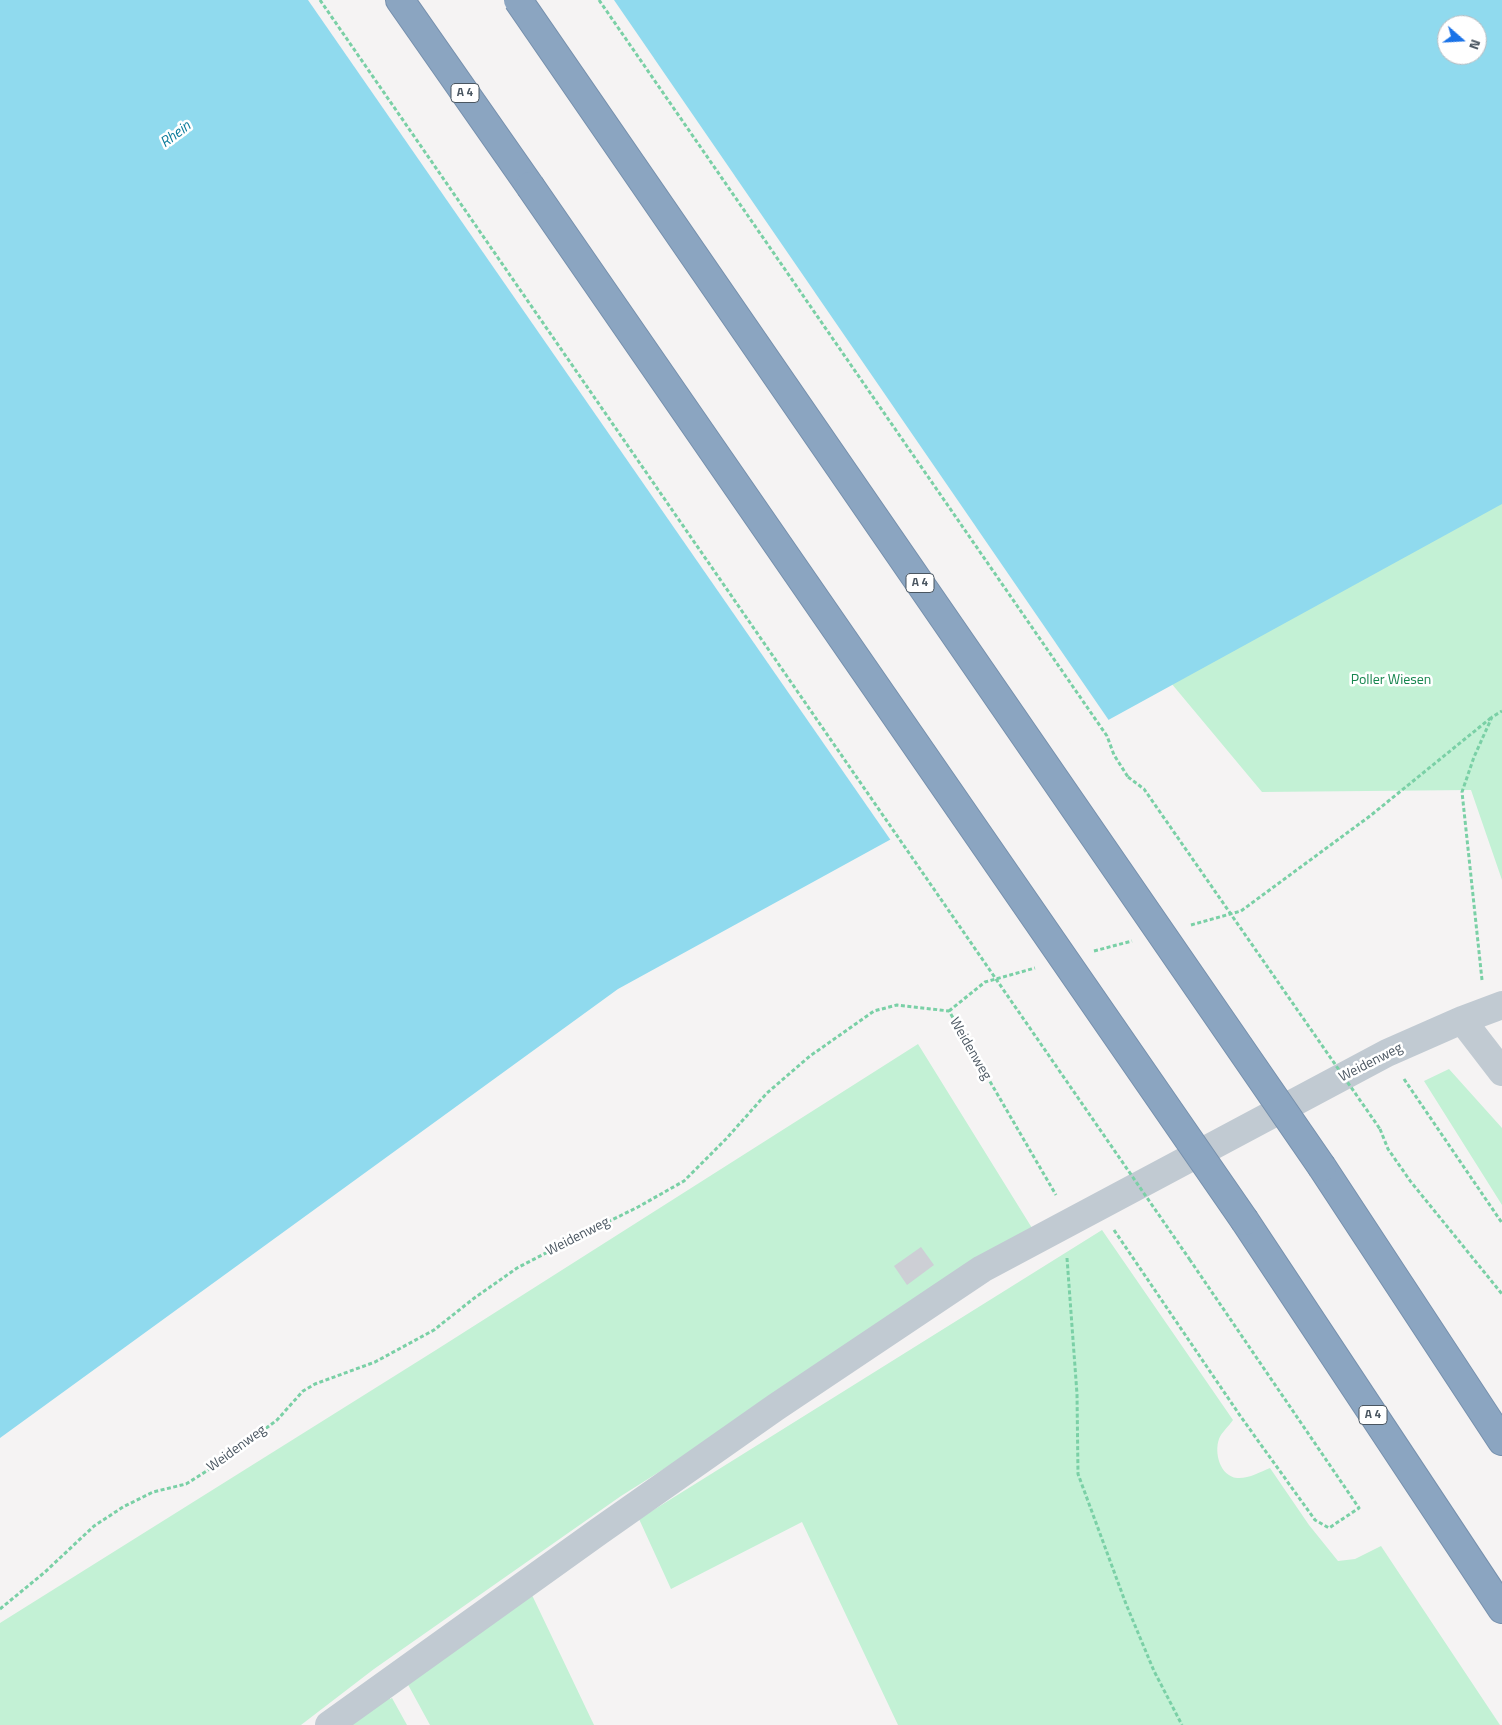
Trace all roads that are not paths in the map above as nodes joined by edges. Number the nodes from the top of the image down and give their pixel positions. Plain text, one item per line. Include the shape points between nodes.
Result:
1 (400, 0) edge
2 (518, 0) edge
3 (1483, 1012) edge
4 (1502, 1072) edge
5 (1502, 1441) edge
6 (1502, 1609) edge
7 (329, 1725) edge

1 - 6 highway, A 4, bridge via 1245,1221
2 - 5 highway, A 4, bridge via 1322,1167
3 - 4 street
3 - 7 street, Weidenweg via 1387,1054 982,1269 776,1407

